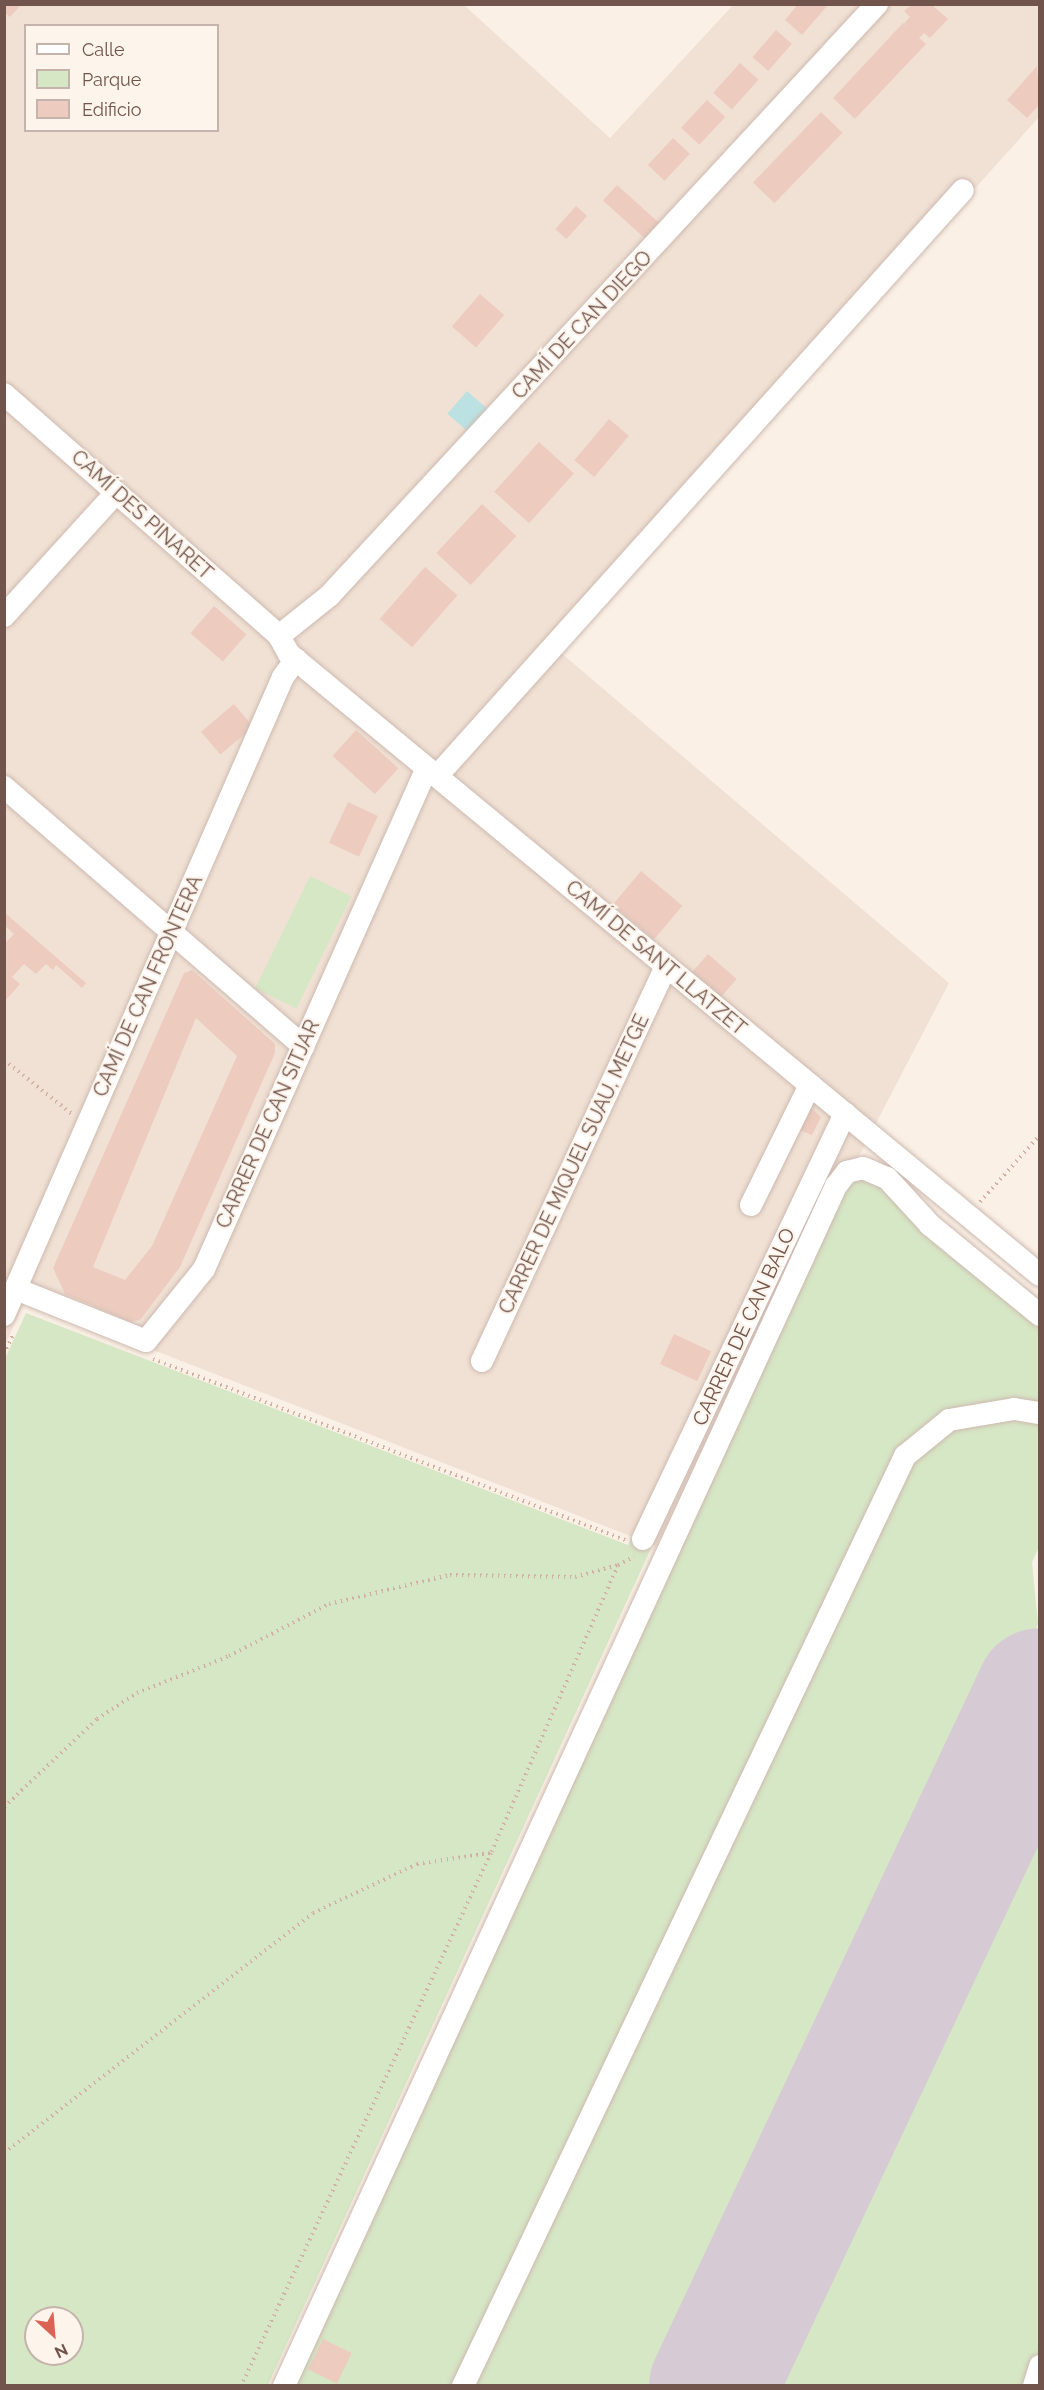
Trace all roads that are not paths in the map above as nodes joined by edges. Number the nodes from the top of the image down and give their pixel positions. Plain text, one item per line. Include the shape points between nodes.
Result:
1 (877, 4) edge
2 (963, 190) dead end
3 (4, 394) edge
4 (116, 493) junction
5 (4, 616) edge
6 (279, 636) junction
7 (296, 659) junction
8 (432, 772) junction
9 (4, 787) edge
10 (173, 933) junction
11 (666, 966) junction
12 (303, 1046) junction
13 (810, 1085) junction
14 (845, 1114) junction
15 (751, 1205) dead end
16 (1040, 1275) edge
17 (16, 1289) junction
18 (1040, 1315) edge
19 (10, 1321) edge
20 (482, 1361) dead end
21 (1040, 1413) edge
22 (644, 1539) road end
23 (1040, 2366) edge
24 (284, 2385) edge
25 (463, 2385) edge
26 (1034, 2385) edge

1 - 6 street, CAMÍ DE CAN DIEGO via 337,588
2 - 8 street, CARRER DE CAN SITJAR
3 - 4 street, CAMÍ DES PINARET
4 - 5 street
4 - 6 street, CAMÍ DES PINARET
6 - 7 street, CAMÍ DE SANT LLATZET
7 - 8 street, CAMÍ DE SANT LLATZET
7 - 10 street, CAMÍ DE CAN FRONTERA via 283,677
8 - 11 street, CAMÍ DE SANT LLATZET
8 - 12 street, CARRER DE CAN SITJAR
9 - 10 street
10 - 12 street
10 - 17 street, CAMÍ DE CAN FRONTERA
11 - 13 street, CAMÍ DE SANT LLATZET
11 - 20 street, CARRER DE MIQUEL SUAU, METGE
12 - 17 street, CARRER DE CAN SITJAR via 204,1269 146,1341
13 - 14 street, CAMÍ DE SANT LLATZET
13 - 15 street
14 - 16 street, CAMÍ DE SANT LLATZET
14 - 22 street, CARRER DE CAN BALO
17 - 19 street, CAMÍ DE CAN FRONTERA
18 - 24 street via 930,1226 887,1178 863,1168 847,1172 836,1186
21 - 25 street via 1014,1409 949,1420 905,1456
23 - 26 street

